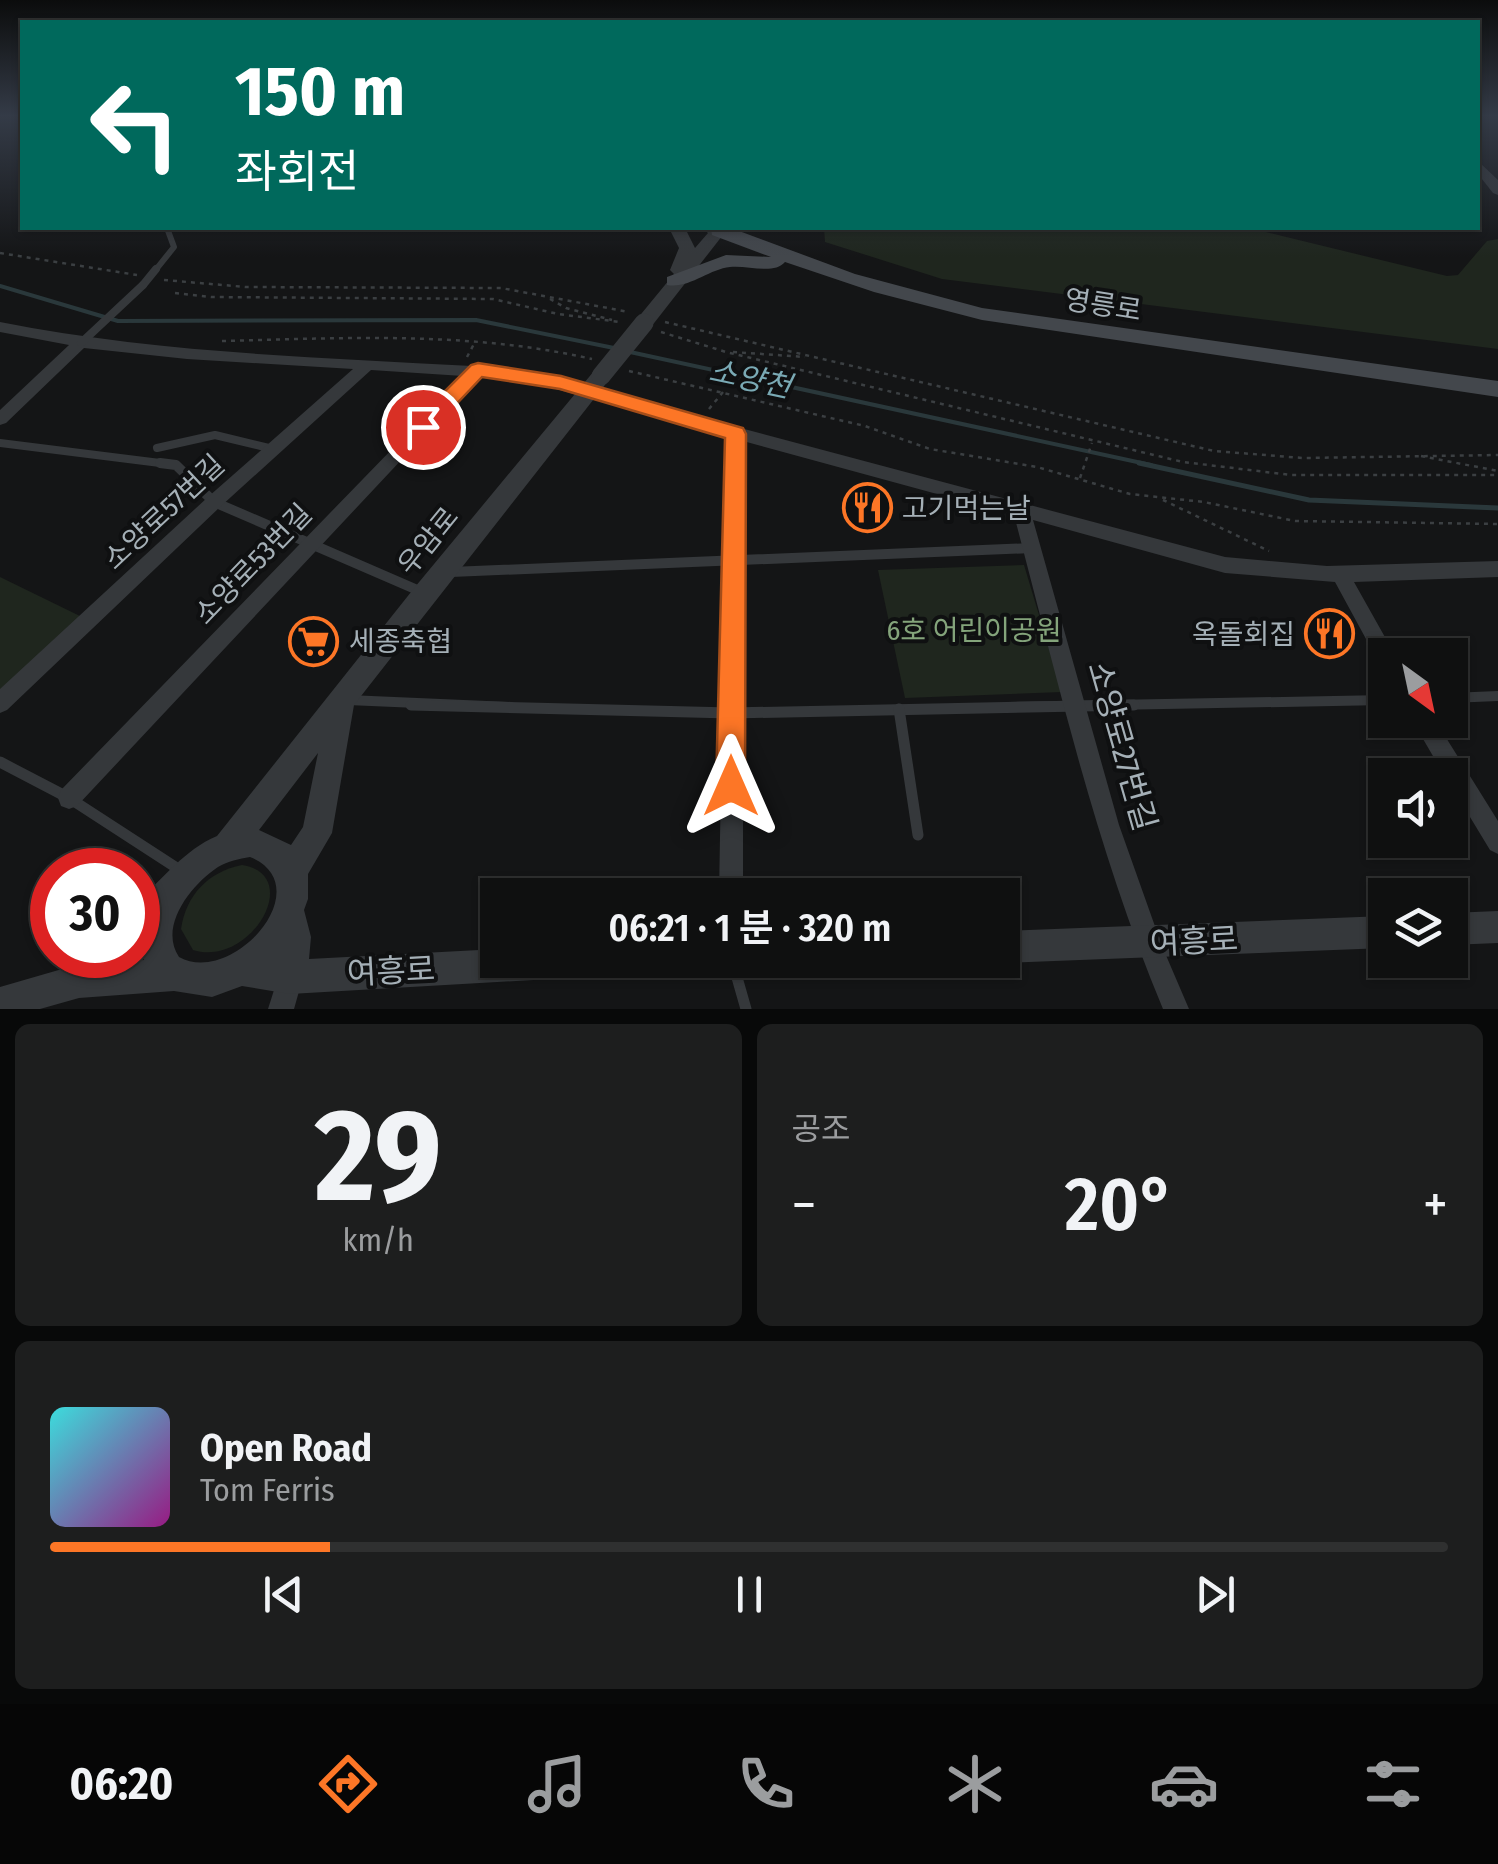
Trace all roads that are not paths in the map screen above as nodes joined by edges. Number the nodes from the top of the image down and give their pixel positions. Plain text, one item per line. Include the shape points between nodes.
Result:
1 (1480, 168) edge
2 (1498, 190) edge
3 (168, 230) edge
4 (678, 230) edge
5 (716, 230) edge
6 (719, 230) edge
7 (769, 230) edge
8 (834, 276) junction
9 (674, 282) junction
10 (0, 327) edge
11 (81, 343) junction
12 (368, 364) junction
13 (470, 368) junction
14 (600, 374) junction
15 (1498, 390) edge
16 (0, 419) edge
17 (735, 434) junction
18 (0, 443) edge
19 (157, 448) dead end
20 (273, 449) junction
21 (214, 502) junction
22 (1022, 509) junction
23 (312, 542) junction
24 (1032, 548) junction
25 (734, 561) junction
26 (1498, 568) edge
27 (441, 573) junction
28 (1340, 574) junction
29 (424, 594) junction
30 (1376, 638) edge
31 (1498, 696) edge
32 (1468, 697) edge
33 (342, 699) junction
34 (1368, 700) edge
35 (0, 704) edge
36 (1074, 705) junction
37 (899, 709) junction
38 (731, 713) junction
39 (1434, 738) edge
40 (0, 762) edge
41 (69, 798) junction
42 (918, 835) dead end
43 (1498, 842) edge
44 (228, 846) junction
45 (292, 871) junction
46 (731, 878) edge
47 (177, 884) junction
48 (160, 900) edge
49 (290, 911) junction
50 (1498, 927) edge
51 (1468, 928) edge
52 (1368, 933) edge
53 (1146, 943) junction
54 (1020, 946) edge
55 (240, 969) junction
56 (480, 973) edge
57 (174, 975) junction
58 (83, 978) edge
59 (737, 978) edge
60 (79, 982) junction
61 (285, 993) edge
62 (0, 1004) edge
63 (60, 1009) edge
64 (746, 1009) edge
65 (1176, 1009) edge

1 - 2 street
3 - 11 lane, bridge via 174,247
4 - 9 street via 687,248
5 - 9 street
6 - 8 main road, 영릉로
7 - 8 main road
8 - 9 main road via 748,259 705,266
8 - 15 main road, 영릉로 via 982,314
9 - 14 street, 우암로, bridge
10 - 11 street
11 - 12 street
11 - 16 street
12 - 13 street
12 - 20 street, 소양로57번길
13 - 14 street via 547,380
13 - 23 street, 소양로53번길
14 - 17 street via 697,423
14 - 27 street, 우암로
17 - 22 street
17 - 25 street
18 - 21 lane via 176,465
19 - 20 lane via 218,433
20 - 21 street, 소양로57번길
21 - 23 lane
21 - 35 street, 소양로57번길
22 - 24 street, 소양로27번길
22 - 28 street via 1226,565
23 - 29 lane
23 - 41 street, 소양로53번길
24 - 25 lane
24 - 36 street, 소양로27번길
25 - 27 lane
25 - 38 street
26 - 28 street
27 - 29 street, 우암로
28 - 30 street
29 - 33 street, 우암로
31 - 32 lane
33 - 38 lane
33 - 44 street, 우암로
33 - 45 street via 317,833
34 - 36 lane
36 - 37 lane
36 - 53 street, 소양로27번길
37 - 38 lane
37 - 42 lane
38 - 46 street
39 - 43 street
40 - 41 lane
41 - 47 lane
44 - 45 street via 269,845
44 - 47 street
45 - 49 street
47 - 48 street
47 - 57 street via 159,918 156,941
49 - 55 street via 278,933
49 - 61 street via 295,937
50 - 51 street
52 - 53 street, 여흥로
53 - 54 street, 여흥로
53 - 65 street, 소양로27번길
55 - 57 street via 205,981
55 - 61 street, 여흥로
56 - 61 street, 여흥로
57 - 60 street
58 - 60 street
59 - 64 lane
60 - 62 street
60 - 63 street

